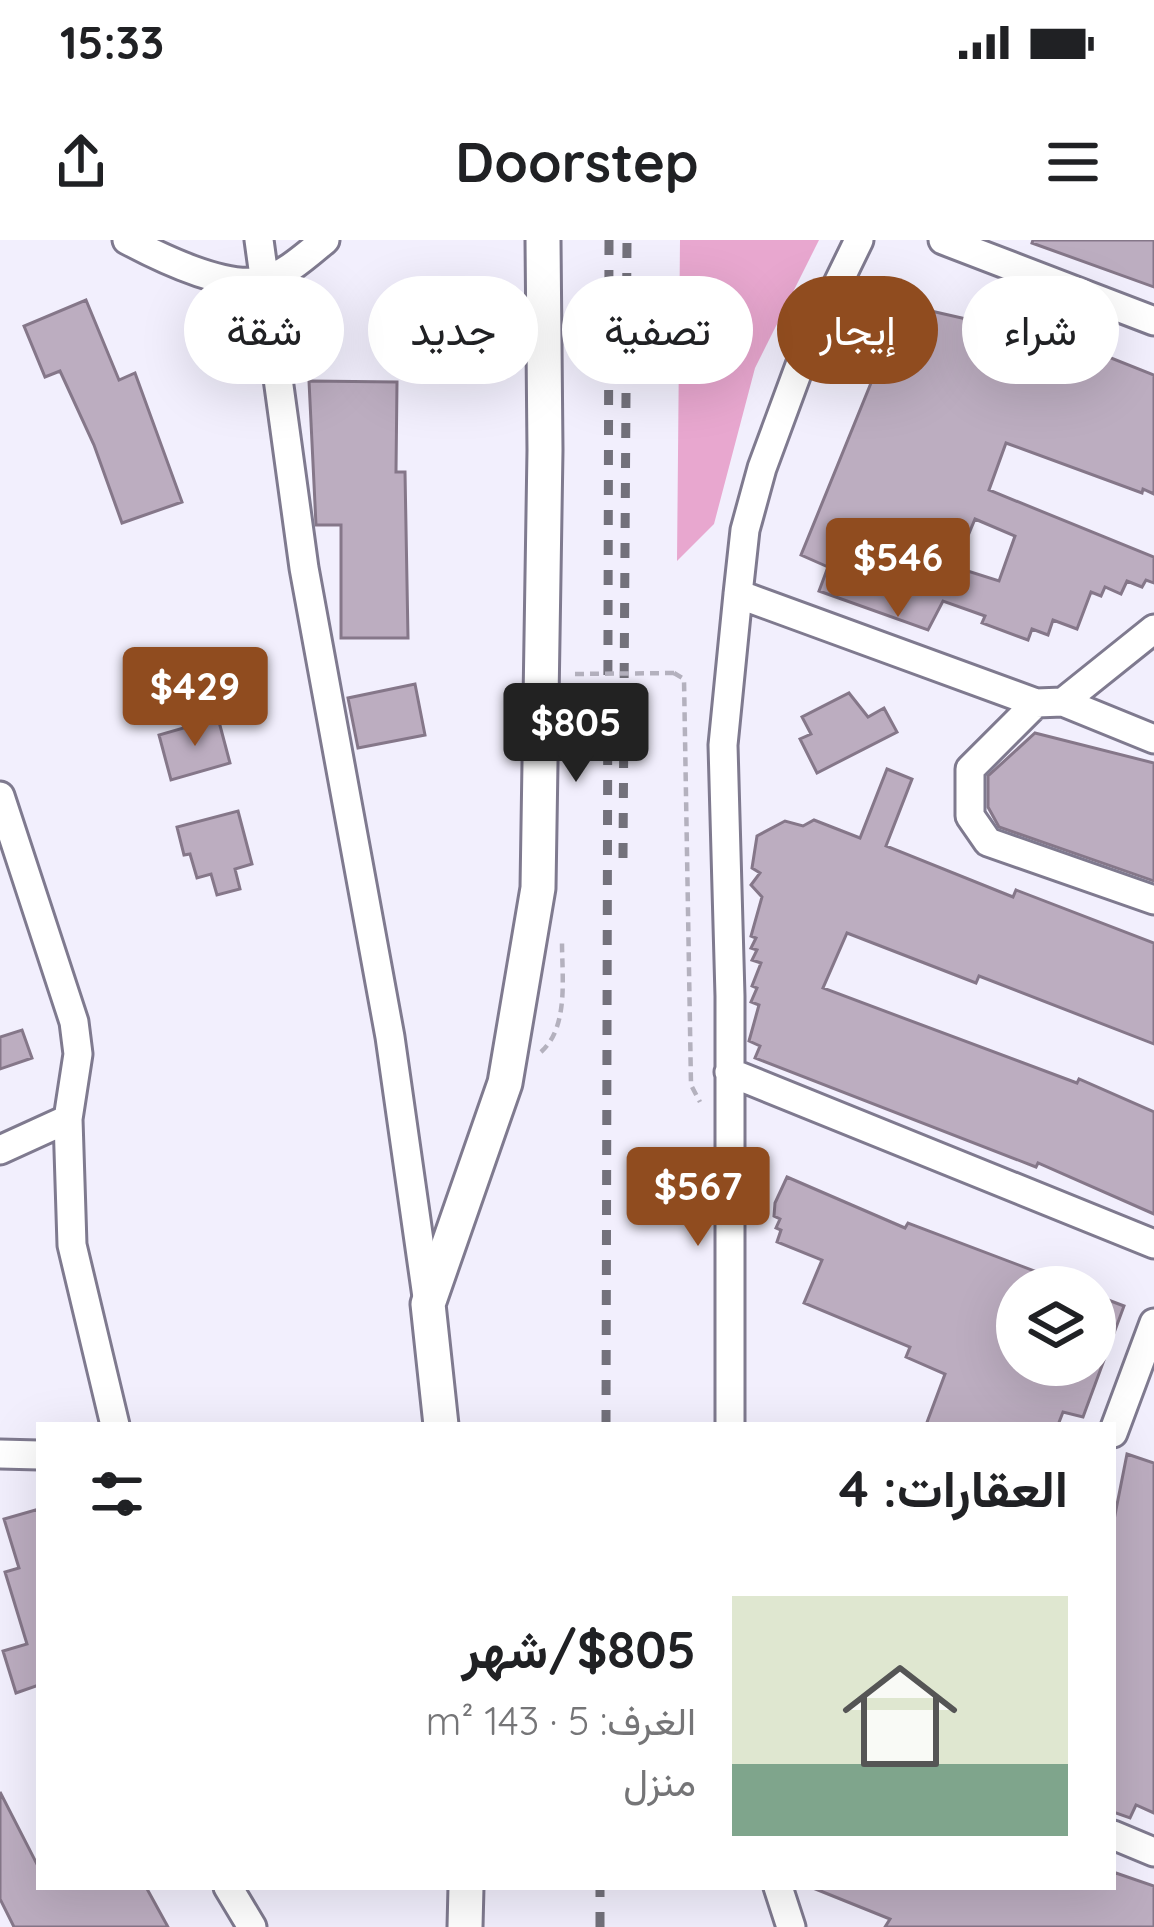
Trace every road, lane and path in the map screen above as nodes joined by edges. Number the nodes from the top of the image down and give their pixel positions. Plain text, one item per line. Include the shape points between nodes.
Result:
1 (127, 240) edge
2 (259, 240) edge
3 (325, 240) edge
4 (543, 240) edge
5 (859, 240) edge
6 (943, 240) edge
7 (215, 276) edge
8 (261, 276) edge
9 (269, 276) edge
10 (1154, 321) edge
11 (276, 384) edge
12 (738, 594) junction
13 (1154, 629) edge
14 (575, 674) dead end
15 (1050, 703) junction
16 (1154, 739) edge
17 (0, 796) edge
18 (1154, 900) edge
19 (729, 1072) junction
20 (729, 1110) junction
21 (68, 1118) junction
22 (0, 1150) edge
23 (1154, 1244) edge
24 (428, 1304) junction
25 (1154, 1323) edge
26 (114, 1422) edge
27 (441, 1422) edge
28 (730, 1422) edge
29 (1116, 1425) edge
30 (0, 1454) edge
31 (36, 1455) edge
32 (1116, 1836) edge
33 (1154, 1852) edge
34 (230, 1890) edge
35 (466, 1890) edge
36 (779, 1890) edge
37 (252, 1927) edge
38 (465, 1927) edge
39 (791, 1927) edge

1 - 7 street
2 - 8 street
3 - 9 street
4 - 24 street via 538,888 506,1083
5 - 12 street via 806,349 762,468
6 - 10 street
11 - 24 street
12 - 15 street
12 - 19 street via 723,745
13 - 15 street
14 - 20 path, bridge via 674,673 684,680 691,1084 702,1104
15 - 16 street
15 - 18 street via 970,769 970,816 988,842
17 - 21 street via 74,1022
19 - 20 street
19 - 23 street
20 - 28 street
21 - 22 street
21 - 26 street via 72,1245
24 - 27 street
25 - 29 street
30 - 31 street
32 - 33 street
34 - 37 street
35 - 38 street
36 - 39 street

